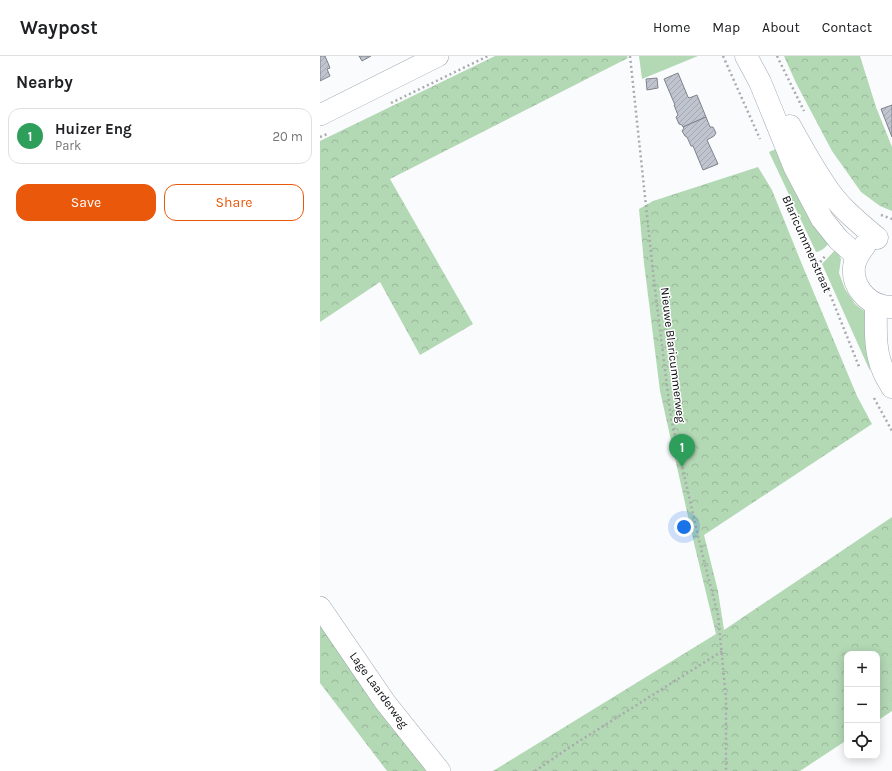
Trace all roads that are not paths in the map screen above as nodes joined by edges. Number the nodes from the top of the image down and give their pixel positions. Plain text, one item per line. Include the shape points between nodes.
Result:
1 (438, 56) edge
2 (746, 56) edge
3 (760, 82) junction
4 (324, 124) edge
5 (885, 237) edge
6 (857, 256) junction
7 (884, 306) edge
8 (883, 391) edge
9 (320, 607) edge
10 (440, 771) edge

1 - 4 street
2 - 3 main road, Blaricummerstraat
3 - 5 main road, Blaricummerstraat via 781,110 825,186 855,220
3 - 6 main road, Blaricummerstraat via 795,168 822,219 838,239
5 - 6 main road via 865,245
6 - 7 main road via 854,279 859,290 866,298
7 - 8 main road via 876,332 878,357 883,370
9 - 10 street, Lage Laarderweg via 385,702

